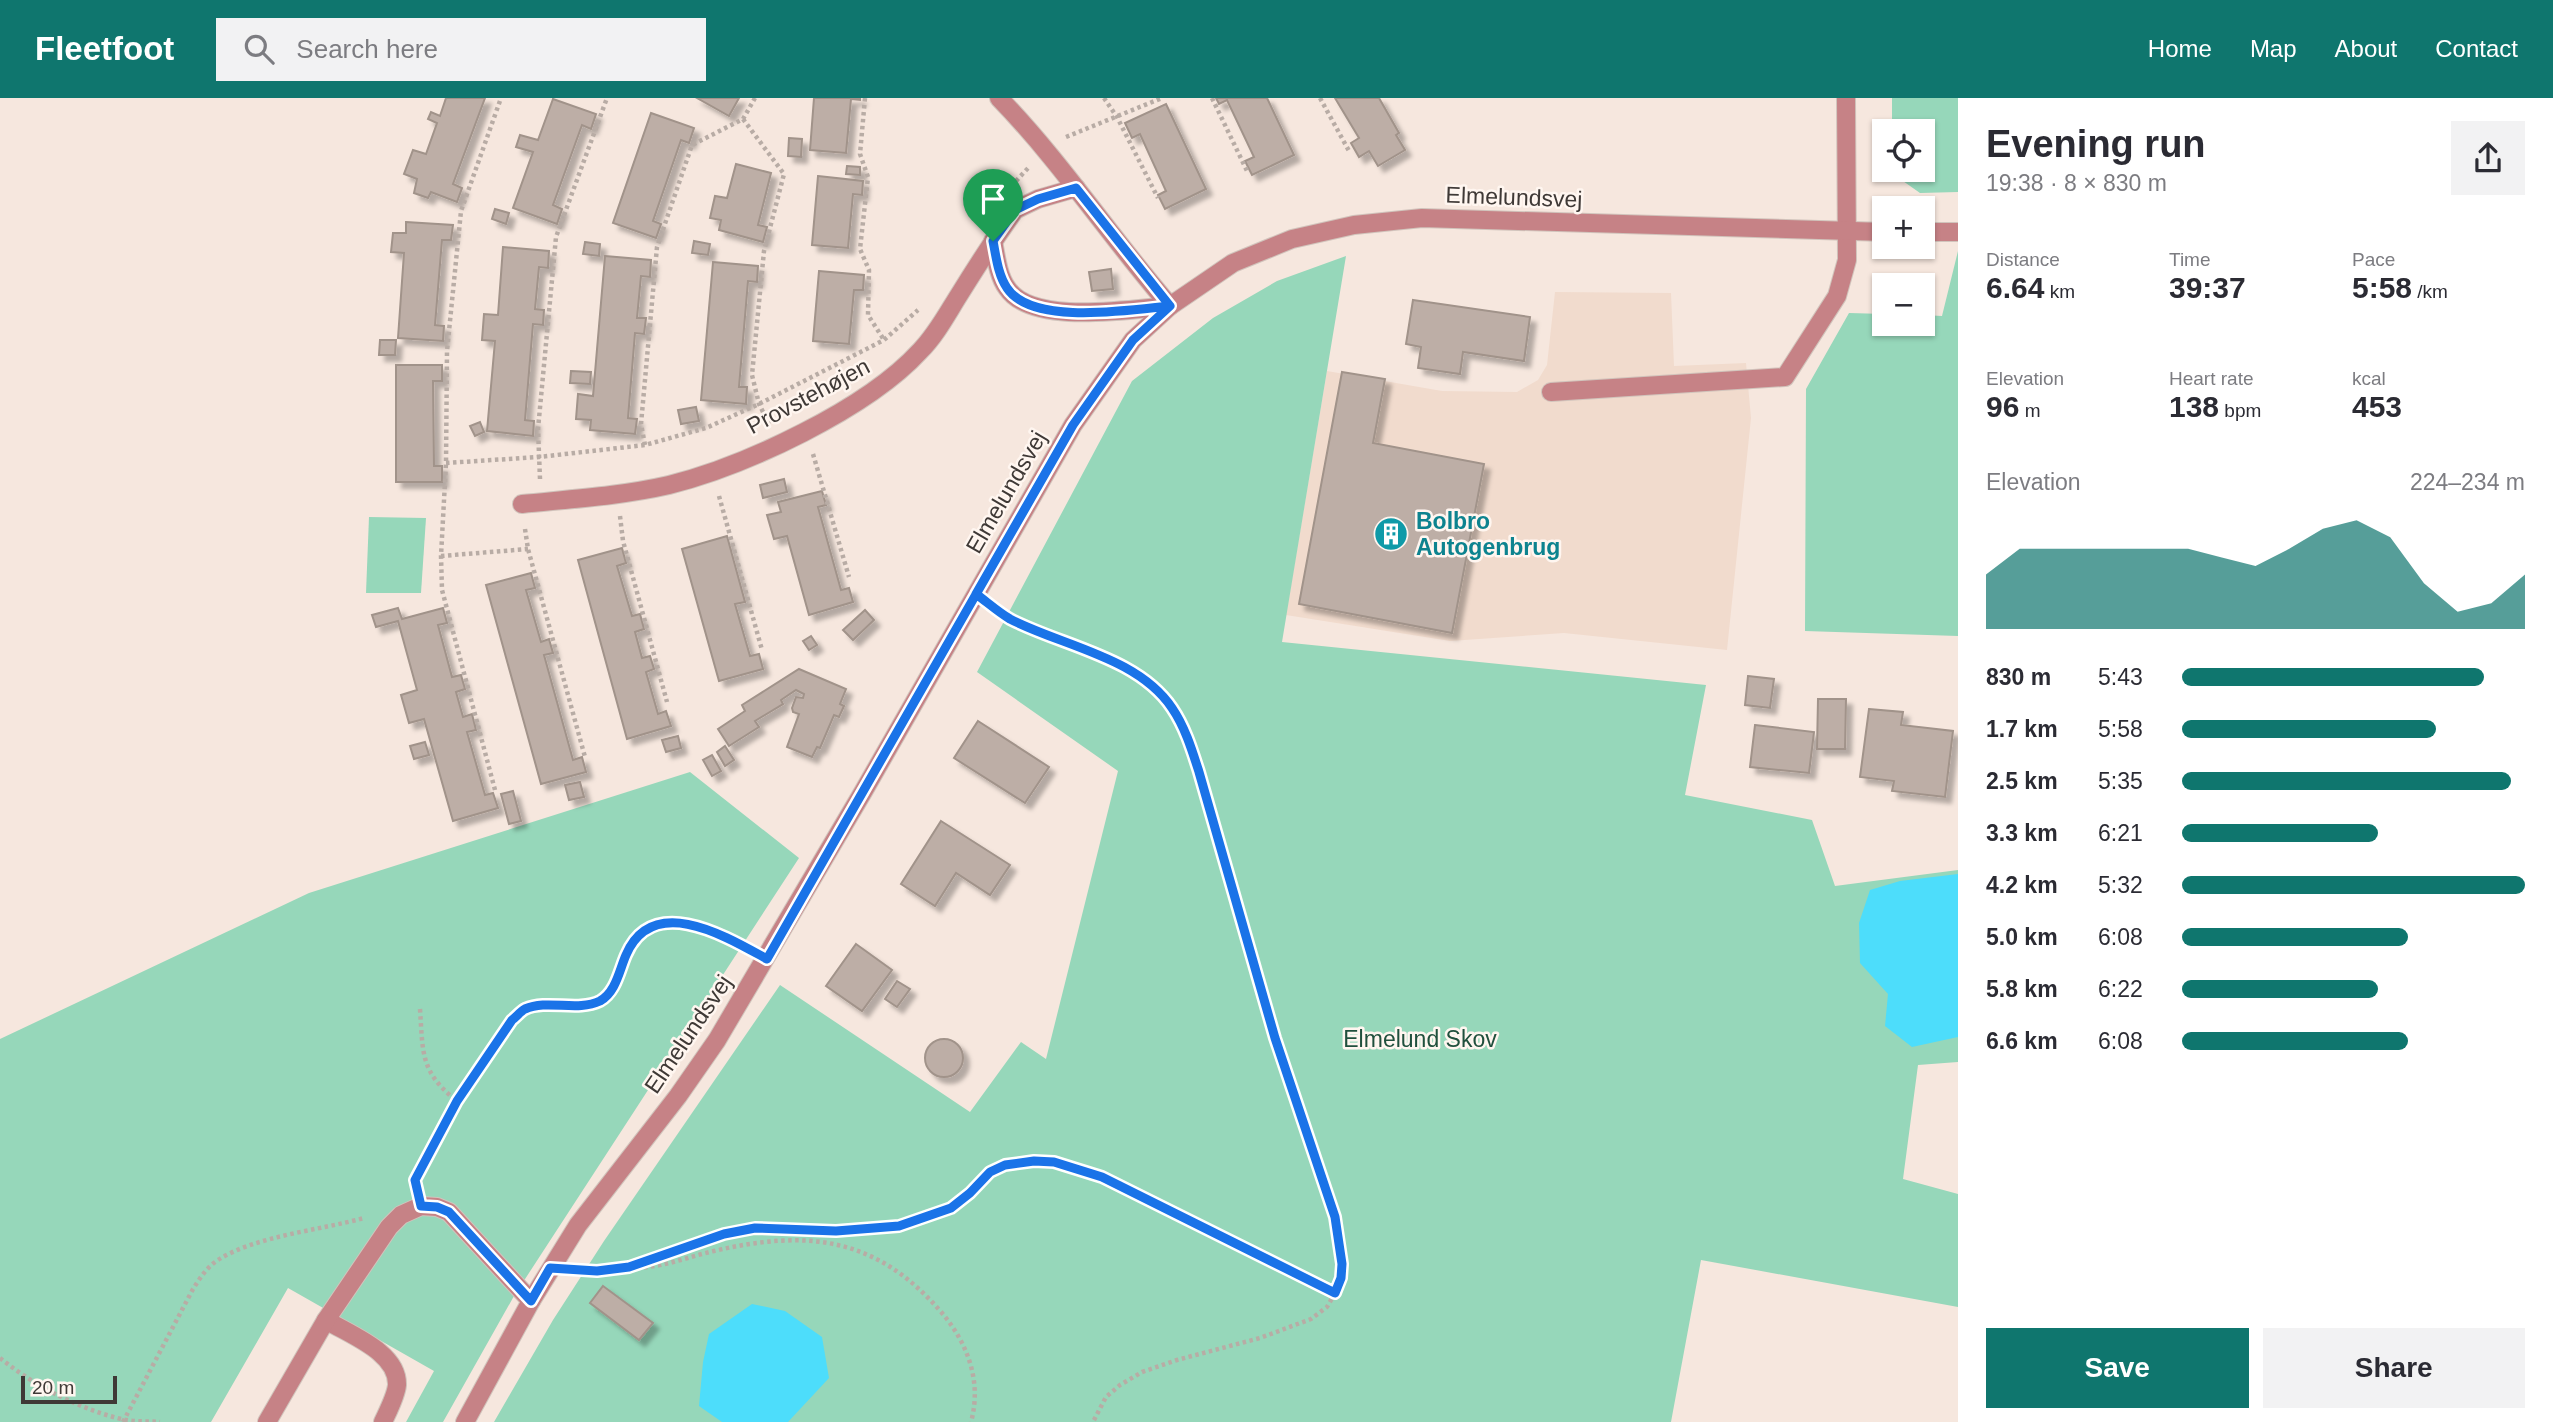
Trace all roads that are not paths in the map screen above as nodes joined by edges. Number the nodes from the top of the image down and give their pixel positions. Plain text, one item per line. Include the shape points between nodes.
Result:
1 (999, 98) edge
2 (1846, 98) edge
3 (1076, 188) junction
4 (1848, 232) junction
5 (1872, 232) edge
6 (1935, 232) edge
7 (1958, 232) edge
8 (993, 241) junction
9 (1170, 306) junction
10 (1551, 392) dead end
11 (522, 504) road end
12 (531, 1301) junction
13 (326, 1320) junction
14 (267, 1422) edge
15 (383, 1422) edge
16 (465, 1422) edge

1 - 3 street
2 - 4 street
3 - 8 street, Provstehøjen via 1015,210
3 - 9 street
4 - 5 street, Elmelundsvej
4 - 9 street, Elmelundsvej via 1422,218 1354,225 1292,239 1233,263
4 - 10 street via 1847,260 1837,296 1784,377
6 - 7 street
8 - 9 street via 1007,289 1031,307 1068,312
8 - 11 street, Provstehøjen via 921,350 886,384 843,411 712,472 669,485
9 - 12 street, Elmelundsvej via 1133,340 1073,425 717,1041 578,1225
12 - 13 street via 449,1212 421,1206 389,1227
12 - 16 street, Elmelundsvej
13 - 14 street
13 - 15 street via 387,1357 397,1387

